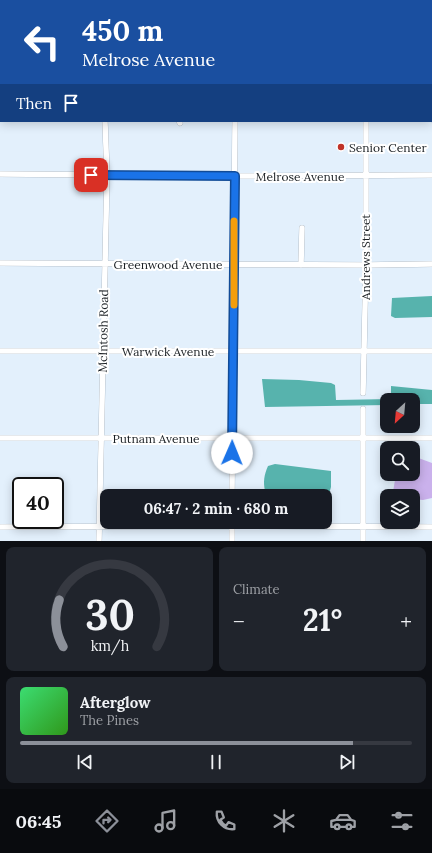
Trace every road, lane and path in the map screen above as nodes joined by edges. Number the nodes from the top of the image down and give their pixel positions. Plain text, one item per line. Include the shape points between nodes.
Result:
1 (106, 122) edge
2 (235, 122) edge
3 (366, 122) edge
4 (0, 174) edge
5 (107, 175) junction
6 (432, 175) edge
7 (235, 176) junction
8 (365, 176) junction
9 (302, 228) dead end
10 (0, 263) edge
11 (104, 263) junction
12 (234, 264) junction
13 (432, 264) edge
14 (301, 265) junction
15 (366, 265) junction
16 (0, 351) edge
17 (102, 351) junction
18 (432, 351) edge
19 (233, 352) junction
20 (363, 352) junction
21 (362, 393) dead end
22 (362, 409) dead end
23 (0, 438) edge
24 (101, 438) junction
25 (233, 438) junction
26 (432, 438) edge
27 (362, 439) junction
28 (100, 489) edge
29 (232, 489) edge
30 (100, 526) joint
31 (332, 526) edge
32 (0, 527) edge
33 (363, 527) junction
34 (432, 527) edge
35 (232, 529) edge
36 (99, 541) edge
37 (232, 541) edge
38 (363, 541) edge

1 - 5 street, McIntosh Road
2 - 7 street
3 - 8 street, Andrews Street
4 - 5 street, Melrose Avenue
5 - 7 street, Melrose Avenue
5 - 11 street, McIntosh Road
6 - 8 street, Melrose Avenue
7 - 8 street, Melrose Avenue
7 - 12 street
8 - 15 street, Andrews Street
9 - 14 street
10 - 11 street, Greenwood Avenue
11 - 12 street, Greenwood Avenue
11 - 17 street, McIntosh Road
12 - 14 street, Greenwood Avenue
12 - 19 street
13 - 15 street, Greenwood Avenue
14 - 15 street, Greenwood Avenue
15 - 20 street, Andrews Street
16 - 17 street, Warwick Avenue
17 - 19 street, Warwick Avenue
17 - 24 street, McIntosh Road
18 - 20 street, Warwick Avenue
19 - 20 street, Warwick Avenue
19 - 25 street
20 - 21 street, Andrews Street
22 - 27 street
23 - 24 street, Putnam Avenue
24 - 25 street, Putnam Avenue
24 - 28 street, McIntosh Road
25 - 27 street, Putnam Avenue
25 - 29 street
26 - 27 street, Putnam Avenue
27 - 33 street
30 - 32 street
30 - 36 street, McIntosh Road
31 - 33 street
33 - 34 street
33 - 38 street
35 - 37 street

